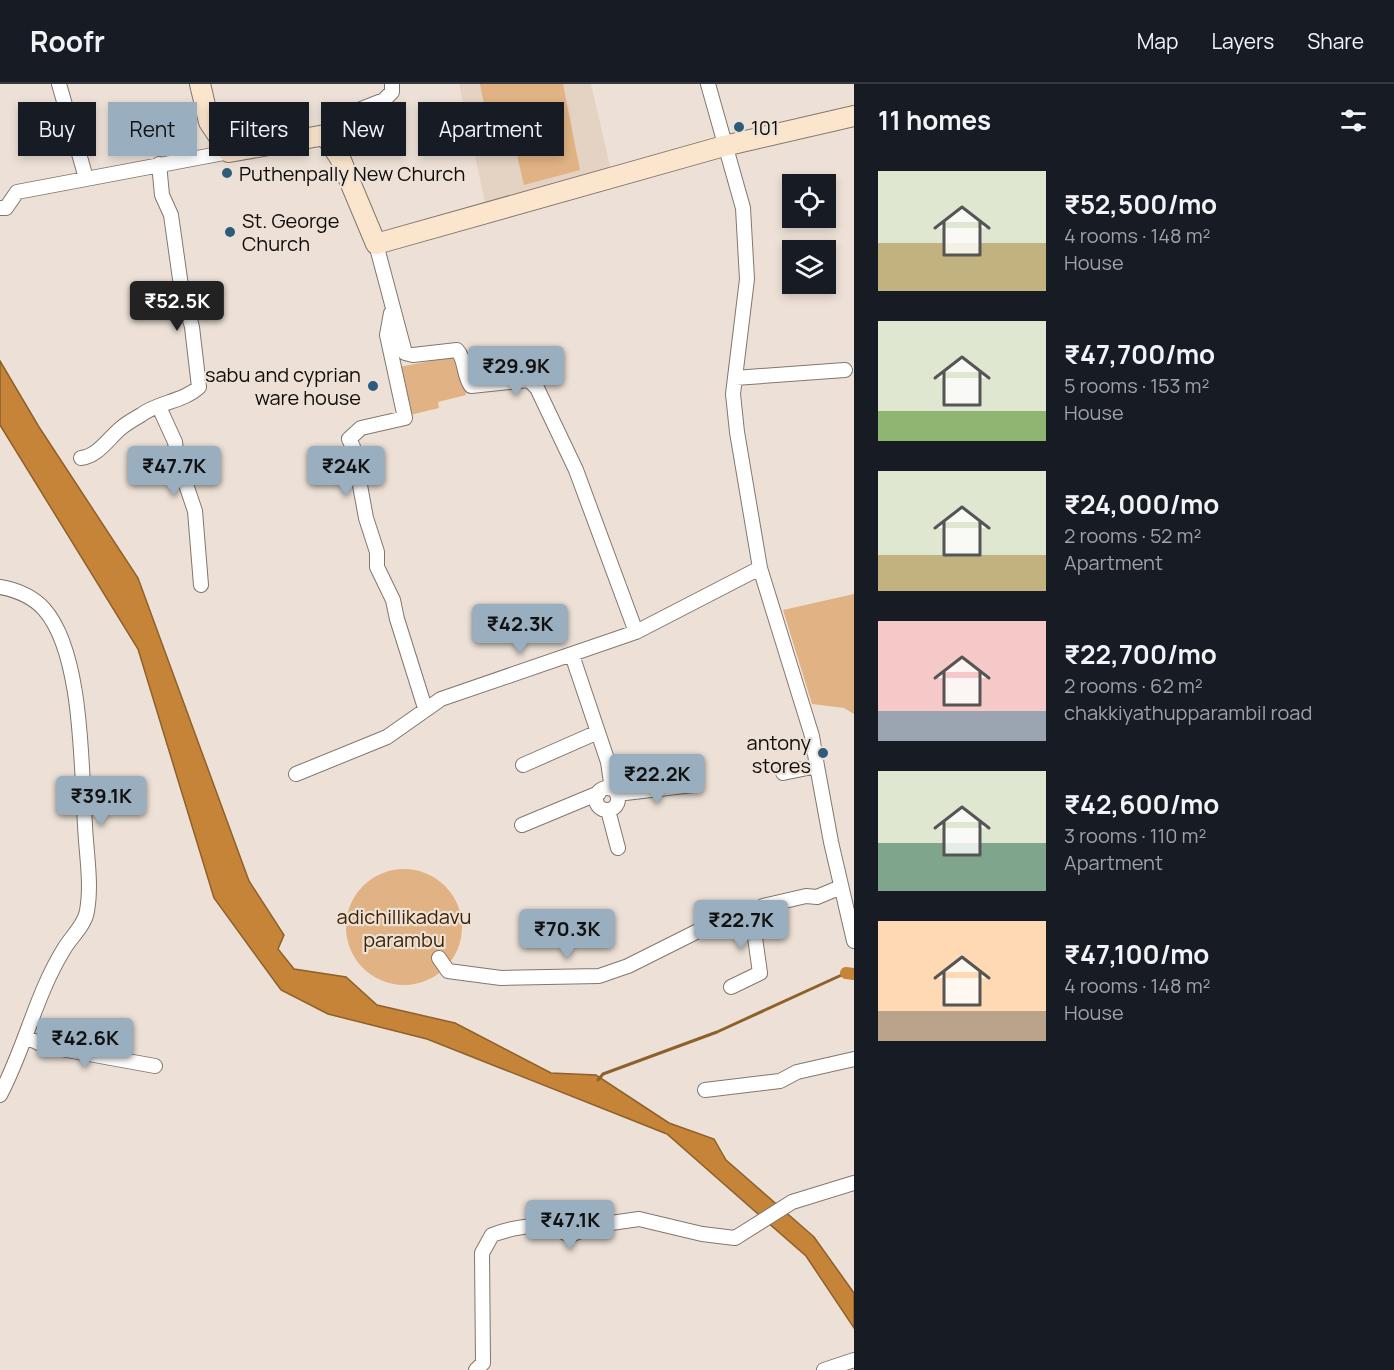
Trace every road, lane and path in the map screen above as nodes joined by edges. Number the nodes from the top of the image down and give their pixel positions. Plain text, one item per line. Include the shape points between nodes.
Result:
1 (59, 84) edge
2 (200, 84) edge
3 (392, 84) edge
4 (708, 84) edge
5 (379, 102) edge
6 (854, 116) edge
7 (209, 122) edge
8 (724, 146) junction
9 (209, 155) edge
10 (339, 156) edge
11 (159, 164) junction
12 (86, 178) junction
13 (0, 208) edge
14 (376, 244) junction
15 (392, 308) junction
16 (844, 370) dead end
17 (735, 378) junction
18 (159, 407) junction
19 (81, 458) dead end
20 (760, 568) junction
21 (201, 585) dead end
22 (0, 587) edge
23 (636, 632) junction
24 (572, 655) junction
25 (425, 708) junction
26 (598, 732) junction
27 (523, 765) dead end
28 (817, 766) junction
29 (783, 773) dead end
30 (296, 774) dead end
31 (693, 785) dead end
32 (609, 792) junction
33 (522, 825) dead end
34 (618, 848) dead end
35 (841, 887) junction
36 (752, 916) junction
37 (852, 923) edge
38 (854, 941) edge
39 (439, 957) dead end
40 (731, 987) dead end
41 (26, 1037) junction
42 (854, 1059) edge
43 (155, 1066) dead end
44 (6, 1072) edge
45 (705, 1090) dead end
46 (0, 1095) edge
47 (854, 1183) edge
48 (854, 1360) edge
49 (476, 1370) edge
50 (824, 1370) edge

1 - 12 street
2 - 7 main road
3 - 5 street via 392,92
4 - 8 street
6 - 8 main road
8 - 14 main road
8 - 17 street via 743,208 746,267
9 - 11 street
10 - 14 main road
11 - 12 street
11 - 18 street via 162,195 171,215 181,286 192,327 199,387
12 - 13 street via 17,192 6,208
14 - 15 street
15 - 23 street via 405,353 413,356 457,350 471,386 529,380 537,388 576,470
15 - 25 street via 387,335 405,418 361,428 349,439 377,552 377,567 393,600
16 - 17 street
17 - 20 street via 737,432
18 - 19 street via 122,427 91,456
18 - 21 street via 175,442 195,511
20 - 23 street
20 - 28 street via 812,736
22 - 41 street via 29,597 44,609 65,651 77,717 87,866 87,913 64,949
23 - 24 street
24 - 25 street via 441,699
24 - 26 street
25 - 30 street via 387,737
26 - 27 street
26 - 32 street via 608,762
28 - 29 street
28 - 35 street
31 - 32 street
32 - 33 street
32 - 34 street via 597,802 608,810
35 - 36 street via 817,897 763,906
35 - 37 street
36 - 39 street via 698,931 599,976 501,978 448,971
36 - 40 street via 760,973
37 - 38 street
41 - 43 street via 45,1046
41 - 44 street
42 - 45 street via 797,1072 780,1081
44 - 46 street
47 - 49 street via 792,1202 735,1238 639,1219 597,1225 570,1235 557,1228 519,1225 492,1235 482,1253 483,1363
48 - 50 street

